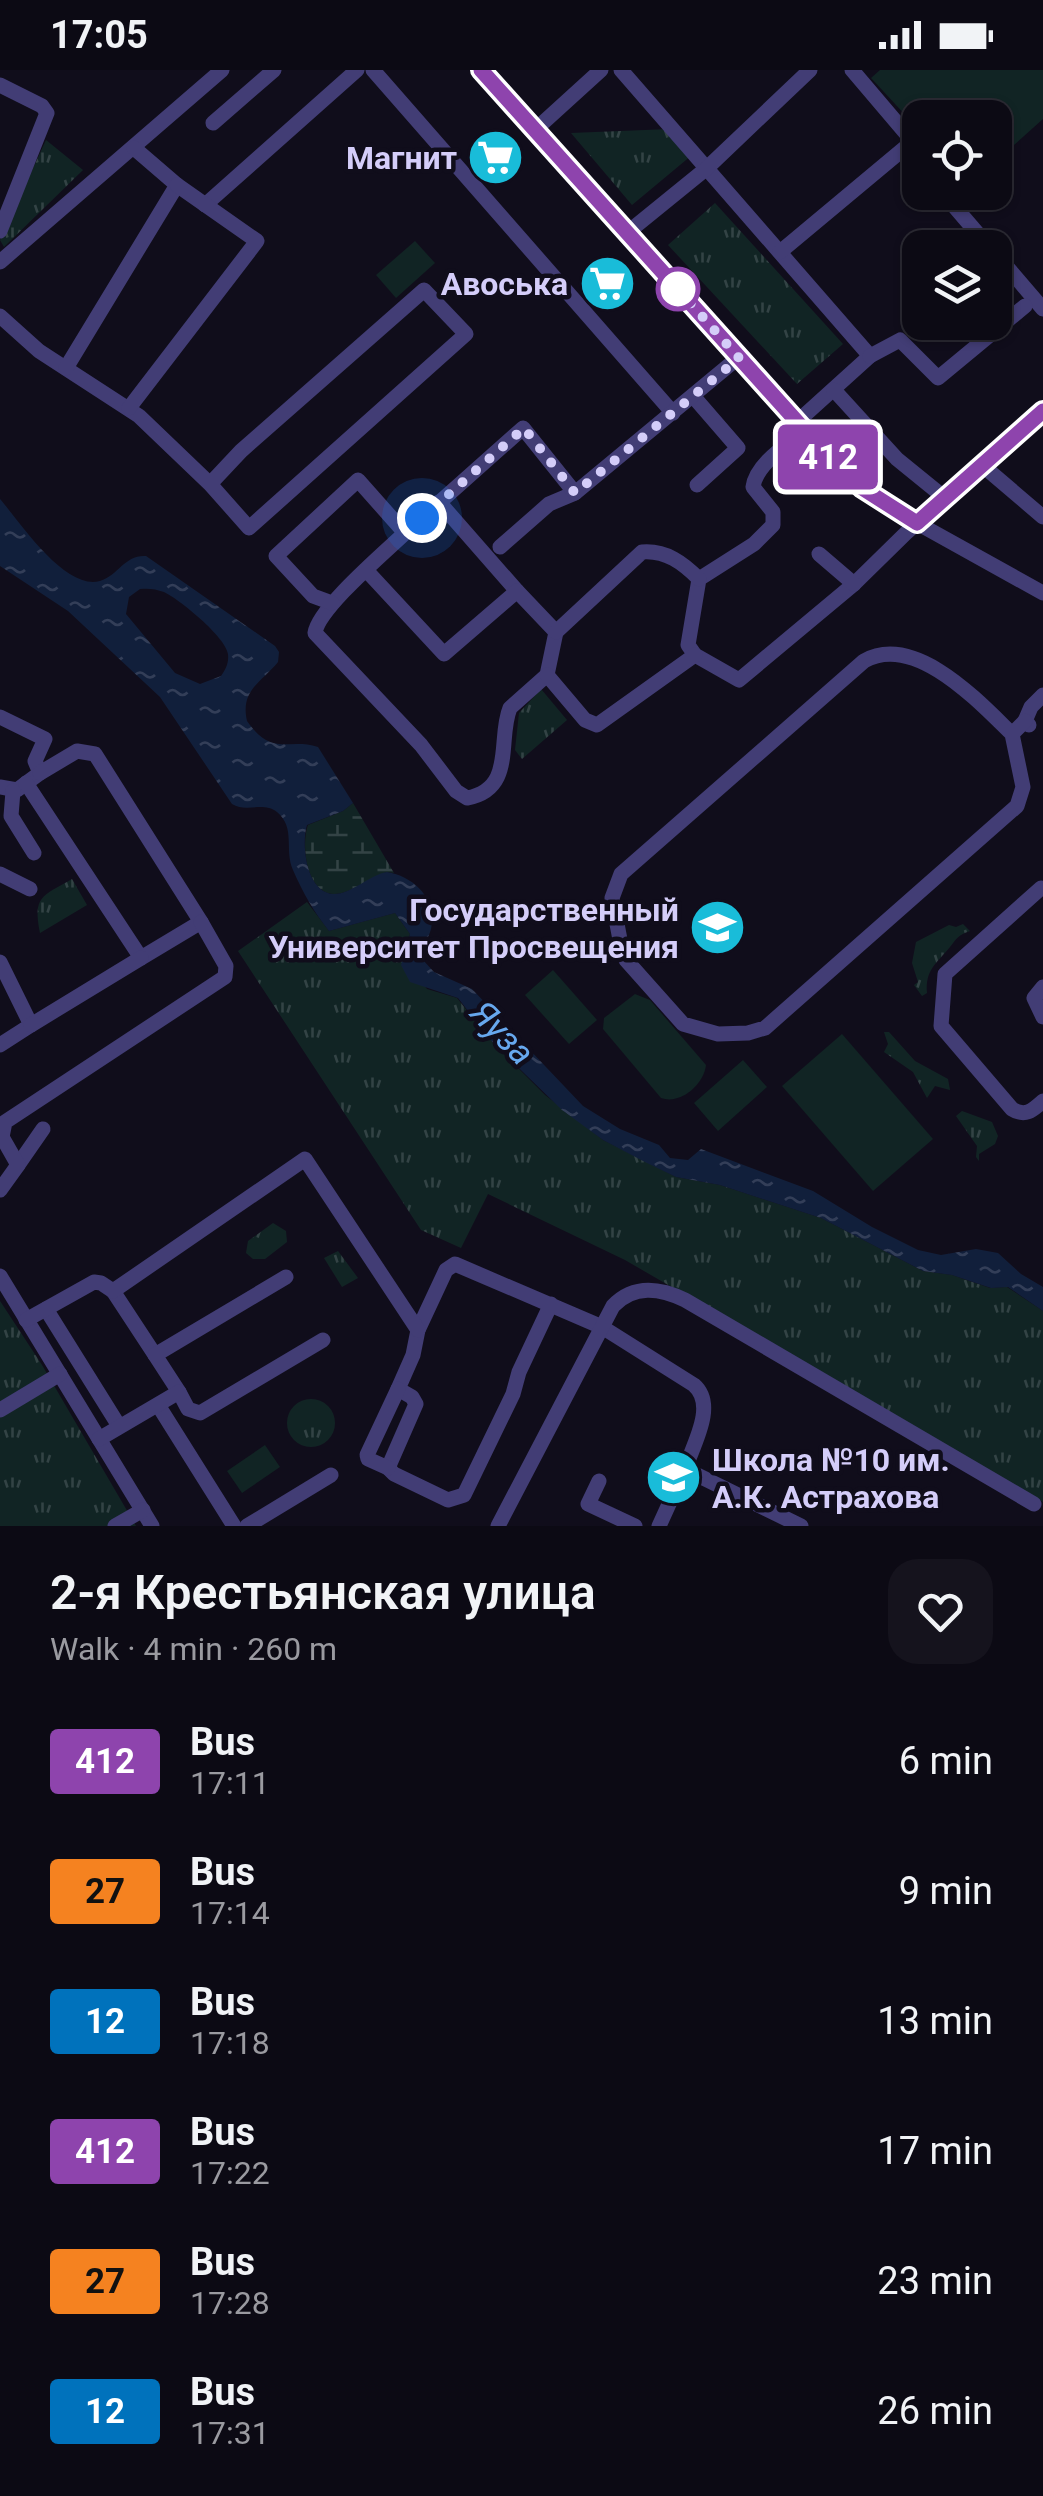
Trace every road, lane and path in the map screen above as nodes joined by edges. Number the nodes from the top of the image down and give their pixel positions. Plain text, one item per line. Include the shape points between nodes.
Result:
1 (222, 70) edge
2 (274, 70) edge
3 (357, 70) edge
4 (373, 70) edge
5 (481, 70) edge
6 (601, 70) edge
7 (621, 70) edge
8 (810, 70) edge
9 (852, 70) edge
10 (0, 86) edge
11 (214, 123) dead end
12 (902, 129) edge
13 (535, 130) junction
14 (134, 148) junction
15 (902, 157) edge
16 (706, 168) junction
17 (176, 185) junction
18 (205, 205) junction
19 (957, 210) edge
20 (975, 230) edge
21 (0, 231) edge
22 (627, 232) junction
23 (780, 252) junction
24 (0, 262) edge
25 (1012, 274) edge
26 (1024, 306) dead end
27 (1043, 310) edge
28 (0, 316) edge
29 (870, 356) junction
30 (739, 358) junction
31 (66, 368) junction
32 (834, 390) junction
33 (693, 396) junction
34 (129, 408) junction
35 (673, 413) junction
36 (1041, 418) edge
37 (801, 426) junction
38 (982, 465) junction
39 (210, 484) junction
40 (696, 485) dead end
41 (575, 493) junction
42 (945, 498) junction
43 (440, 502) junction
44 (1043, 517) edge
45 (917, 523) junction
46 (405, 533) junction
47 (500, 547) dead end
48 (819, 554) dead end
49 (366, 570) junction
50 (699, 579) junction
51 (517, 591) junction
52 (852, 592) junction
53 (1043, 593) edge
54 (332, 603) junction
55 (556, 632) junction
56 (695, 655) junction
57 (548, 675) junction
58 (1043, 695) edge
59 (0, 717) edge
60 (1012, 734) junction
61 (20, 783) edge
62 (34, 854) dead end
63 (0, 874) edge
64 (30, 888) dead end
65 (1042, 888) edge
66 (200, 922) junction
67 (141, 958) junction
68 (0, 962) edge
69 (1043, 987) edge
70 (1043, 1017) edge
71 (30, 1025) junction
72 (0, 1045) edge
73 (1043, 1101) edge
74 (43, 1129) dead end
75 (1, 1138) edge
76 (18, 1165) junction
77 (0, 1190) edge
78 (0, 1276) edge
79 (286, 1277) dead end
80 (113, 1291) junction
81 (551, 1304) junction
82 (46, 1308) junction
83 (26, 1320) junction
84 (602, 1327) junction
85 (418, 1330) junction
86 (323, 1340) dead end
87 (156, 1355) junction
88 (60, 1374) junction
89 (398, 1389) junction
90 (179, 1392) junction
91 (158, 1405) junction
92 (0, 1410) edge
93 (119, 1426) junction
94 (99, 1439) junction
95 (388, 1468) junction
96 (686, 1469) junction
97 (330, 1475) dead end
98 (599, 1481) dead end
99 (1034, 1504) dead end
100 (142, 1510) junction
101 (115, 1526) edge
102 (152, 1526) edge
103 (234, 1526) edge
104 (247, 1526) edge
105 (498, 1526) edge
106 (635, 1526) edge
107 (659, 1526) edge
108 (801, 1526) edge

1 - 14 street
2 - 11 street
3 - 18 street
4 - 35 street
5 - 13 street
6 - 13 street
7 - 16 street
8 - 16 street
9 - 12 street
10 - 21 street via 47,114
13 - 22 street
14 - 17 street
14 - 24 street
15 - 23 street
16 - 22 street
16 - 23 street
17 - 18 street
17 - 31 street
18 - 34 street via 256,241
19 - 20 street
22 - 30 street
23 - 29 street
25 - 27 street
26 - 29 street via 938,378 900,340
28 - 31 street
29 - 32 street
30 - 33 street
30 - 37 street
31 - 34 street
32 - 37 street
32 - 42 street
33 - 35 street
33 - 40 street via 738,448
34 - 39 street
35 - 41 street
36 - 38 street
37 - 45 street via 862,488
37 - 50 street via 753,481 774,512 773,525
38 - 42 street
38 - 44 street
39 - 39 street via 249,528 466,334 424,290
41 - 43 street via 524,428
41 - 47 street via 549,504
42 - 45 street
43 - 46 street
43 - 51 street
45 - 52 street
45 - 53 street
46 - 49 street
46 - 54 street via 358,480 276,556 313,596
48 - 52 street
49 - 51 street via 444,654
49 - 54 street
50 - 55 street via 684,564 642,552
50 - 56 street via 688,644
51 - 55 street
52 - 56 street via 744,678
54 - 57 street via 315,626 316,636 462,796 476,796 496,780 510,708
55 - 57 street
56 - 57 street via 597,724 584,720
58 - 60 street
59 - 61 street via 45,739
60 - 60 street via 933,667 884,653 864,661 621,874 612,898 626,960 683,1024 718,1034 765,1028 1017,806 1022,787
61 - 62 street via 10,816
61 - 66 street via 78,750 95,754
61 - 67 street
63 - 64 street
65 - 73 street via 944,974 941,1026 1012,1109 1030,1112
66 - 67 street
66 - 75 street via 226,966 224,979 13,1116
67 - 71 street
68 - 71 street
69 - 70 street via 1034,998
71 - 72 street
74 - 76 street
75 - 76 street
76 - 77 street
78 - 83 street
79 - 87 street
80 - 82 street via 94,1282
80 - 85 street via 305,1160
80 - 87 street
81 - 84 street
81 - 85 street via 455,1264
81 - 95 street via 464,1495 448,1500
82 - 83 street
82 - 93 street
83 - 88 street
84 - 96 street via 704,1394
84 - 99 street via 618,1300 636,1292 676,1296
84 - 105 street
85 - 89 street
86 - 90 street via 200,1413 188,1409
87 - 90 street
88 - 92 street
88 - 94 street
89 - 95 street via 416,1408
89 - 95 street via 367,1455
90 - 91 street
91 - 93 street
91 - 103 street
93 - 94 street
94 - 100 street
96 - 107 street
96 - 108 street
97 - 104 street
98 - 106 street via 588,1504
100 - 101 street
100 - 102 street

